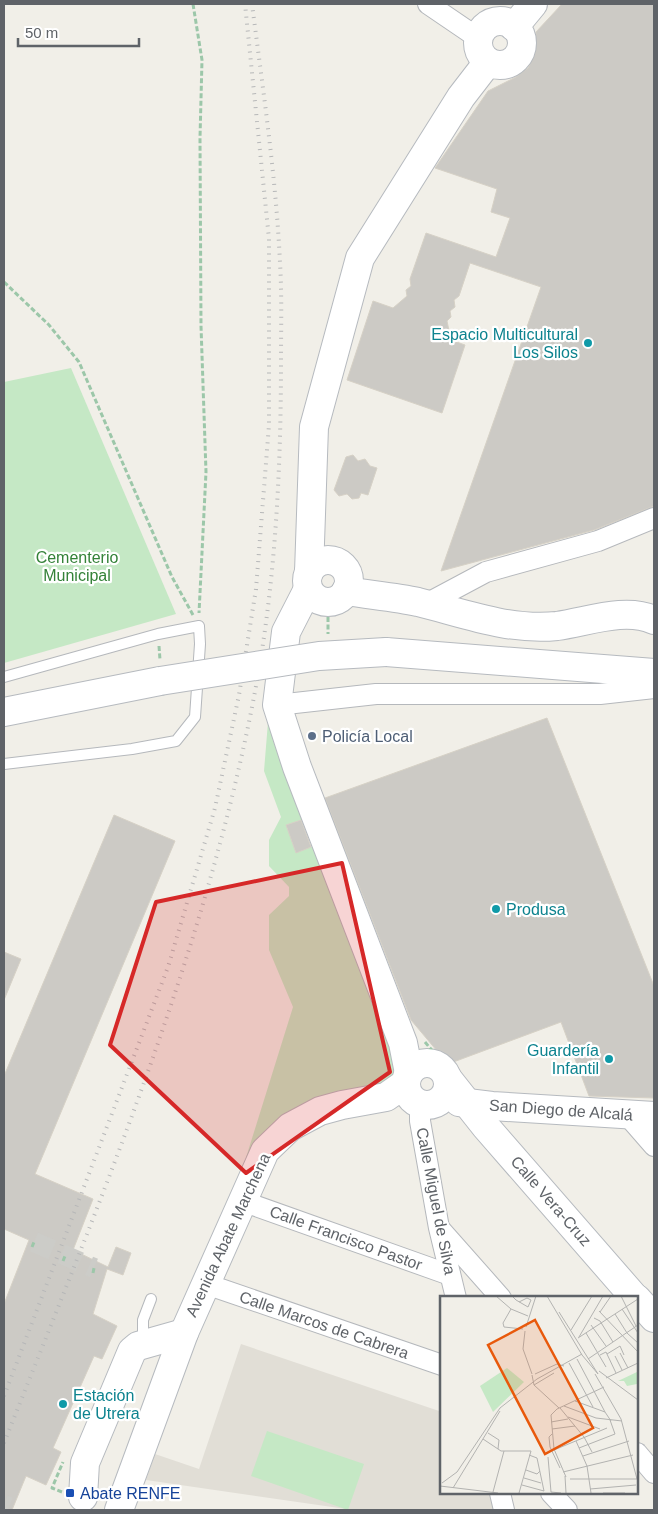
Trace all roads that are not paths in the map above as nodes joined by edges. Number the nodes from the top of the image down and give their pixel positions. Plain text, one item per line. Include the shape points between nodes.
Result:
1 (428, 4) edge
2 (533, 4) edge
3 (514, 27) junction
4 (483, 50) junction
5 (654, 518) edge
6 (329, 581) junction
7 (421, 603) junction
8 (654, 620) edge
9 (654, 673) edge
10 (4, 677) edge
11 (654, 688) edge
12 (277, 704) junction
13 (4, 712) edge
14 (4, 764) edge
15 (423, 1085) junction
16 (468, 1103) junction
17 (627, 1115) junction
18 (654, 1116) edge
19 (654, 1146) edge
20 (242, 1201) junction
21 (439, 1228) junction
22 (450, 1275) junction
23 (206, 1284) junction
24 (455, 1296) edge
25 (499, 1296) edge
26 (632, 1296) edge
27 (151, 1299) dead end
28 (184, 1333) junction
29 (148, 1344) junction
30 (440, 1364) edge
31 (169, 1370) junction
32 (638, 1454) edge
33 (654, 1473) edge
34 (500, 1494) edge
35 (552, 1494) edge
36 (84, 1506) edge
37 (119, 1510) edge
38 (504, 1510) edge
39 (566, 1510) edge

1 - 4 street
2 - 3 street
3 - 4 street via 496,21 484,27
3 - 4 street via 521,39 515,59 502,66
4 - 6 street via 461,97 360,258 314,426 312,508
5 - 7 street via 598,541 486,572
6 - 7 street
6 - 12 street via 286,632
7 - 8 street via 521,626 555,626 618,616 644,615
9 - 13 street, bridge via 386,652 328,655 160,672
10 - 14 lane via 158,634 199,626 195,717 176,740 132,749
11 - 12 street via 600,694 376,694
12 - 15 street via 398,1032 411,1040
15 - 16 street, San Diego de Alcalá
15 - 20 street, Avenida Abate Marchena via 342,1105 290,1127 265,1151
15 - 21 street, Calle Miguel de Silva via 420,1121
16 - 17 street, San Diego de Alcalá
16 - 26 street, Calle Vera-Cruz
17 - 18 street, San Diego de Alcalá
17 - 19 street
20 - 22 street, Calle Francisco Pastor
20 - 23 street, Avenida Abate Marchena
21 - 22 street, Calle Miguel de Silva
21 - 25 street
22 - 24 street, Calle Miguel de Silva
23 - 28 street, Avenida Abate Marchena
23 - 30 street, Calle Marcos de Cabrera
27 - 29 lane via 143,1320
28 - 29 street
28 - 31 street, Avenida Abate Marchena
29 - 31 street via 160,1345 168,1352
29 - 36 street via 132,1351 85,1463
31 - 37 street, Avenida Abate Marchena
32 - 33 street
34 - 38 street
35 - 39 street

